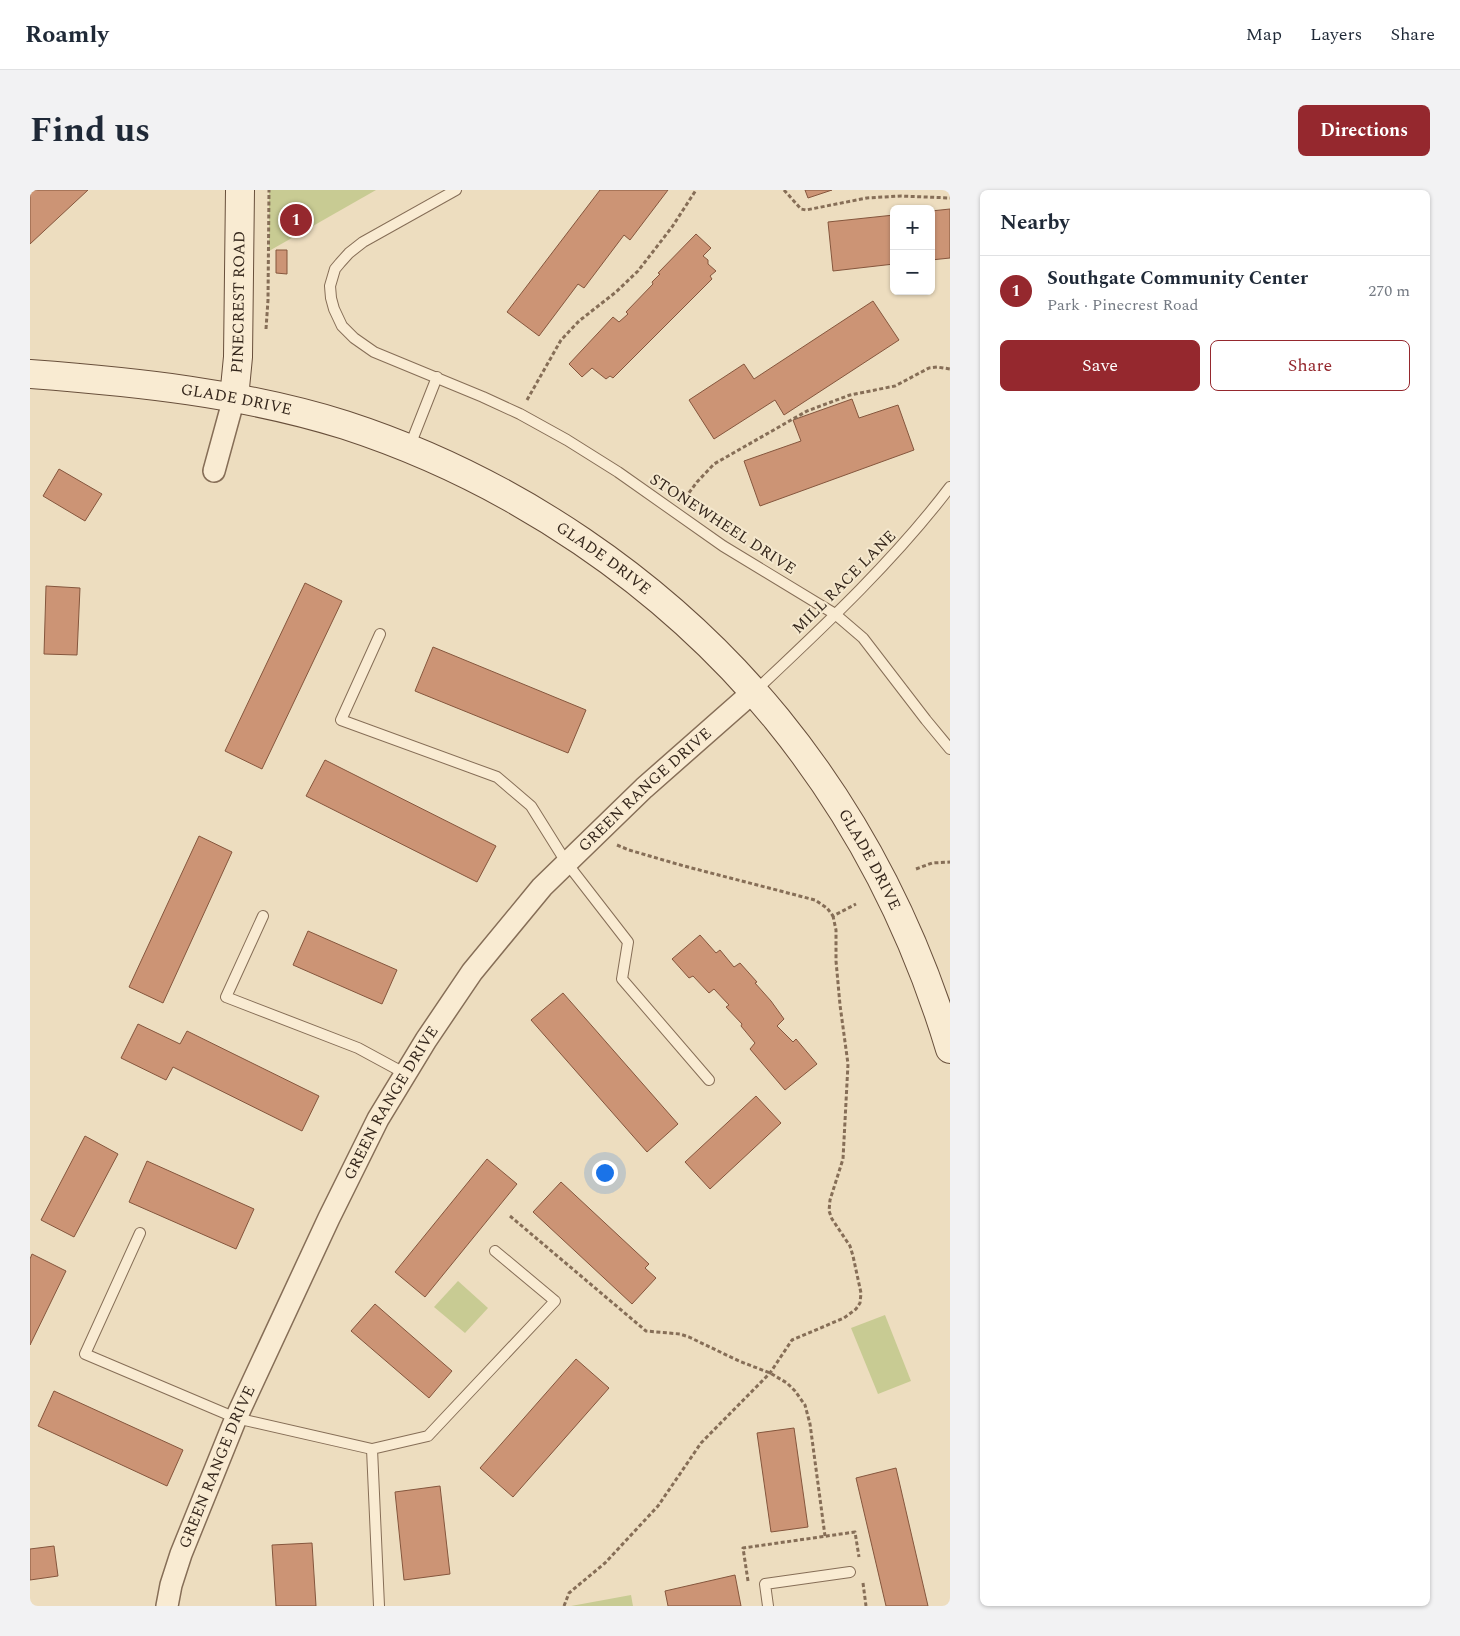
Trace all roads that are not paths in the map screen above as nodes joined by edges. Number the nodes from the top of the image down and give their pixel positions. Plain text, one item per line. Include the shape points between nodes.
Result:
1 (240, 190) edge
2 (456, 190) edge
3 (30, 374) edge
4 (437, 377) junction
5 (234, 398) junction
6 (408, 448) junction
7 (214, 471) dead end
8 (950, 487) edge
9 (835, 614) junction
10 (380, 634) dead end
11 (754, 692) junction
12 (950, 748) edge
13 (566, 862) junction
14 (263, 916) dead end
15 (950, 1048) edge
16 (406, 1074) junction
17 (710, 1080) dead end
18 (140, 1233) dead end
19 (495, 1251) dead end
20 (236, 1418) junction
21 (372, 1449) junction
22 (850, 1572) dead end
23 (167, 1606) edge
24 (379, 1606) edge
25 (768, 1606) edge

1 - 5 street, PINECREST ROAD via 238,357
2 - 4 lane, STONEWHEEL DRIVE via 349,253 335,269 330,286 337,316 354,338 374,352
3 - 5 street, GLADE DRIVE via 170,387
4 - 6 lane
4 - 9 lane, STONEWHEEL DRIVE via 520,414 599,459 723,546
5 - 6 street, GLADE DRIVE via 323,419
5 - 7 street, PINECREST ROAD
6 - 11 street, GLADE DRIVE via 492,488 588,546 684,622
8 - 9 lane, MILL RACE LANE via 912,535
9 - 11 lane, MILL RACE LANE
9 - 12 lane, STONEWHEEL DRIVE via 863,638
10 - 13 lane via 341,720 497,777 531,806
11 - 13 street, GREEN RANGE DRIVE via 644,788
11 - 15 street, GLADE DRIVE via 813,767 874,864 912,942
13 - 16 street, GREEN RANGE DRIVE via 526,904 472,972
13 - 17 lane via 628,942 622,979
14 - 16 lane via 226,997 358,1048
16 - 20 street, GREEN RANGE DRIVE via 378,1119 333,1210
18 - 20 lane via 85,1354
19 - 21 lane via 555,1301 428,1436
20 - 21 lane
20 - 23 street, GREEN RANGE DRIVE via 181,1554
21 - 24 lane
22 - 25 lane via 765,1584

